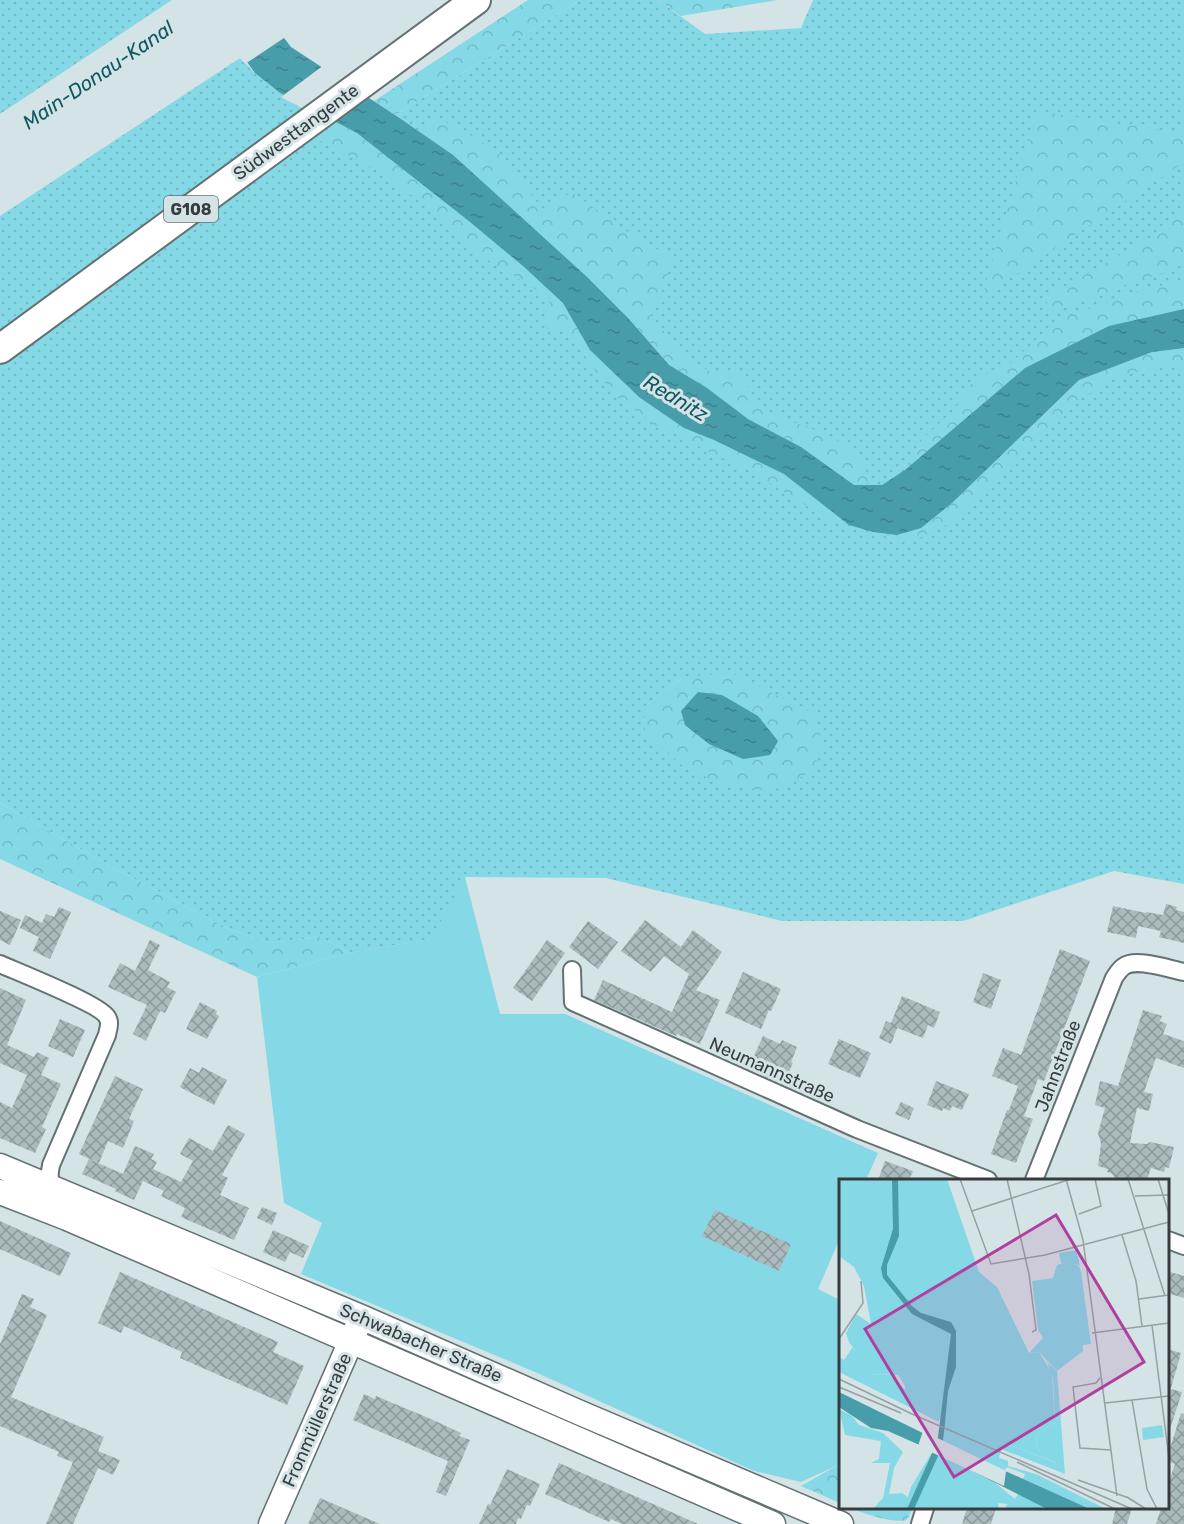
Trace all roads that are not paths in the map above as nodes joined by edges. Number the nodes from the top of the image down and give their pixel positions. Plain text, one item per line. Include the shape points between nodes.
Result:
1 (445, 0) edge
2 (476, 0) edge
3 (376, 62) junction
4 (0, 327) edge
5 (0, 350) edge
6 (0, 964) edge
7 (572, 970) dead end
8 (1184, 972) edge
9 (0, 1166) edge
10 (985, 1179) edge
11 (1034, 1179) edge
12 (50, 1188) junction
13 (0, 1192) edge
14 (67, 1218) junction
15 (1169, 1241) edge
16 (1184, 1246) edge
17 (362, 1317) junction
18 (352, 1341) junction
19 (925, 1509) edge
20 (271, 1524) edge
21 (773, 1524) edge
22 (841, 1524) edge
23 (920, 1524) edge

1 - 3 highway, Südwesttangente / G108
2 - 3 highway, Südwesttangente / G108
3 - 4 highway, Südwesttangente / G108
3 - 5 highway, Südwesttangente / G108
6 - 12 street via 90,1004 107,1015 109,1021 107,1035 51,1165
7 - 10 street, Neumannstraße via 573,1002 857,1129
8 - 11 street, Jahnstraße via 1134,963 1122,967 1114,978
9 - 12 main road, Schwabacher Straße
12 - 14 street
12 - 17 main road, Schwabacher Straße
13 - 14 main road, Schwabacher Straße
14 - 18 main road, Schwabacher Straße
15 - 16 street
17 - 18 main road, Fronmüllerstraße
17 - 22 main road, Schwabacher Straße
18 - 20 main road, Fronmüllerstraße
18 - 21 main road, Schwabacher Straße
19 - 23 street

